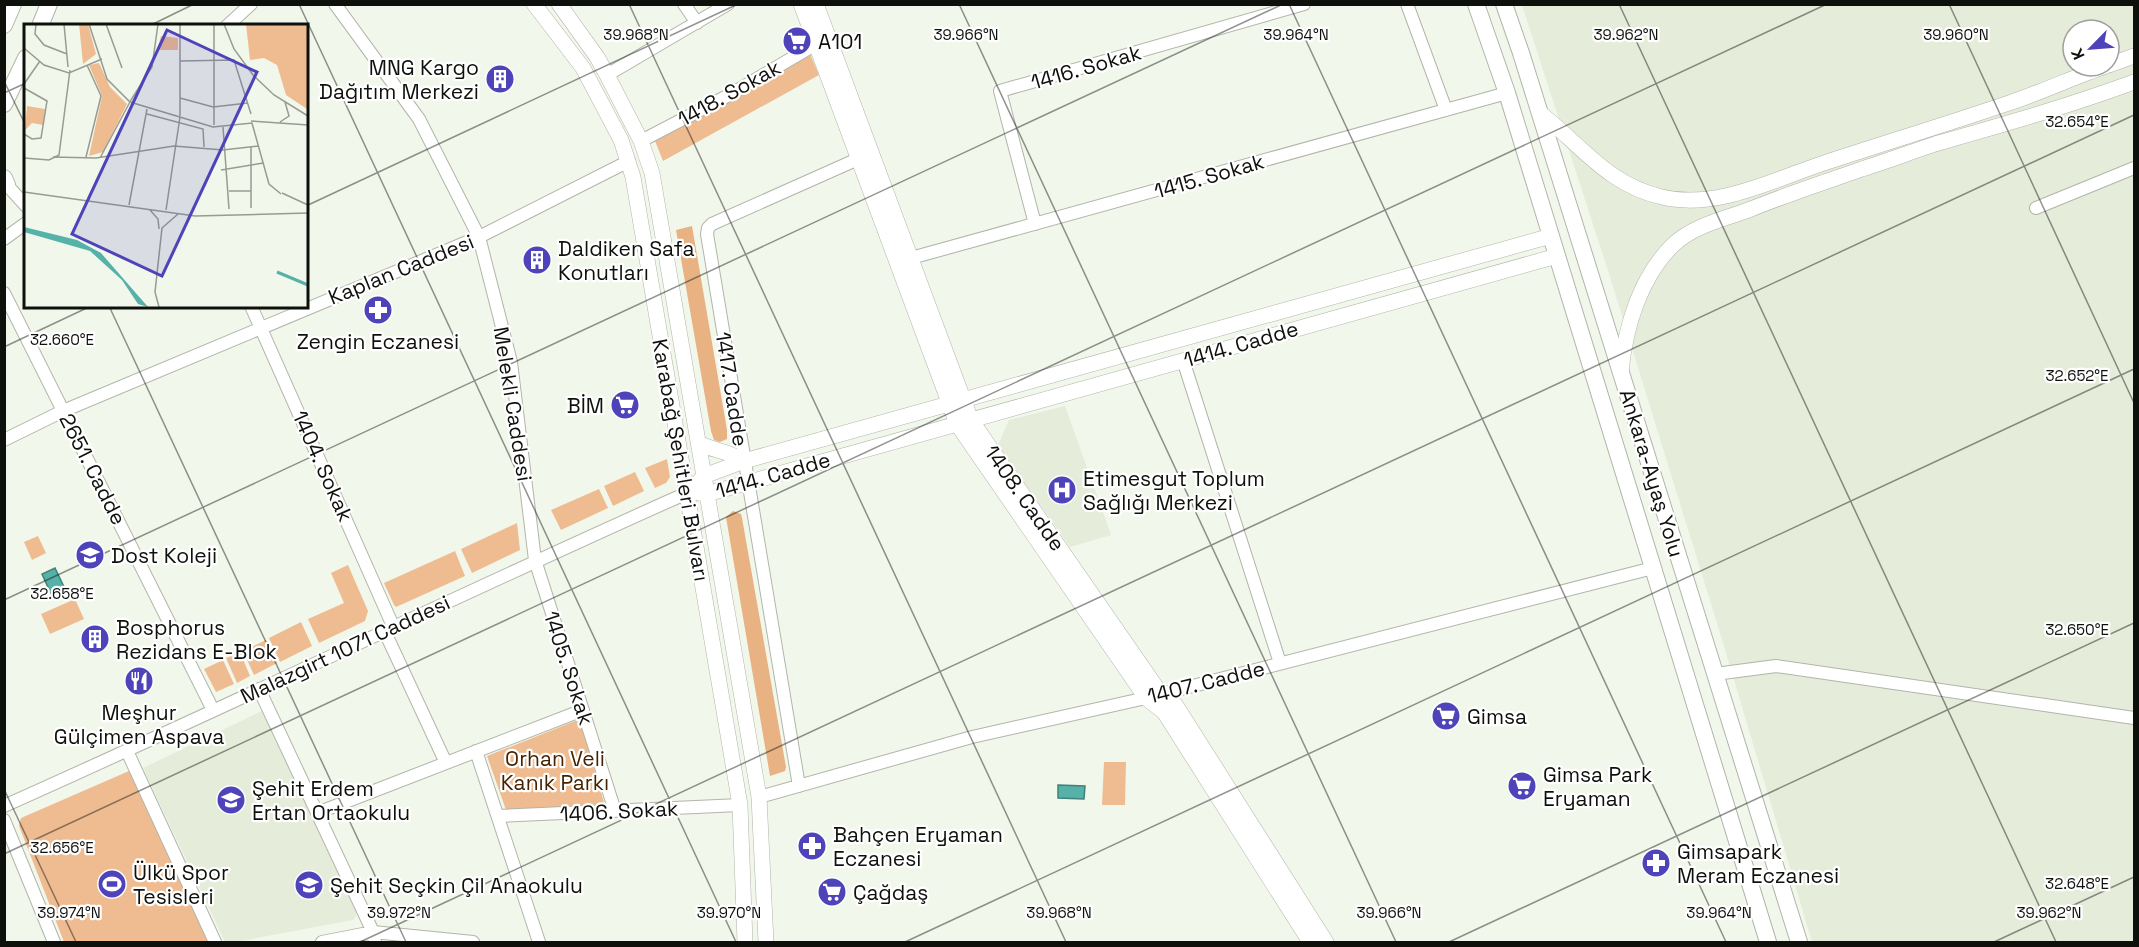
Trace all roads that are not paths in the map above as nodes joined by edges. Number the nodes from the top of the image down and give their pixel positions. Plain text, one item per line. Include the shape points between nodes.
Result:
1 (13, 4) edge
2 (49, 4) edge
3 (250, 4) edge
4 (335, 4) edge
5 (534, 4) edge
6 (559, 4) edge
7 (684, 4) edge
8 (728, 4) edge
9 (801, 4) edge
10 (816, 4) edge
11 (1304, 4) edge
12 (1407, 4) edge
13 (1476, 4) edge
14 (1504, 4) edge
15 (697, 23) junction
16 (41, 24) edge
17 (229, 24) edge
18 (4, 25) edge
19 (816, 44) junction
20 (24, 62) edge
21 (607, 75) junction
22 (2071, 78) edge
23 (2134, 82) edge
24 (1507, 93) junction
25 (4, 104) edge
26 (1446, 110) junction
27 (1540, 113) junction
28 (641, 141) junction
29 (858, 159) junction
30 (629, 161) junction
31 (2134, 168) edge
32 (5, 183) edge
33 (24, 204) edge
34 (2036, 208) dead end
35 (24, 224) edge
36 (1035, 224) junction
37 (1551, 236) junction
38 (479, 237) junction
39 (4, 239) edge
40 (1557, 256) junction
41 (910, 258) junction
42 (4, 292) edge
43 (308, 307) edge
44 (252, 308) edge
45 (306, 308) edge
46 (262, 326) junction
47 (1183, 360) junction
48 (1621, 372) junction
49 (956, 402) junction
50 (63, 411) junction
51 (964, 422) junction
52 (4, 440) edge
53 (698, 443) junction
54 (744, 461) junction
55 (704, 476) junction
56 (748, 482) junction
57 (687, 493) junction
58 (707, 494) junction
59 (535, 560) junction
60 (1653, 567) junction
61 (389, 628) junction
62 (1280, 663) junction
63 (1715, 674) junction
64 (259, 689) junction
65 (1154, 696) junction
66 (213, 710) junction
67 (583, 710) junction
68 (2134, 717) edge
69 (127, 751) junction
70 (476, 751) junction
71 (446, 763) junction
72 (799, 786) junction
73 (759, 797) junction
74 (740, 805) junction
75 (4, 806) edge
76 (615, 811) junction
77 (317, 813) junction
78 (498, 816) junction
79 (4, 820) edge
80 (374, 937) edge
81 (54, 942) edge
82 (215, 942) edge
83 (322, 942) edge
84 (472, 942) edge
85 (539, 942) edge
86 (745, 942) edge
87 (766, 942) edge
88 (1310, 942) edge
89 (1326, 942) edge
90 (1768, 942) edge
91 (1799, 942) edge

1 - 18 highway
2 - 16 highway
3 - 17 street
4 - 38 street, Melekli Caddesi via 419,119
5 - 30 main road, Karabağ Şehitleri Bulvarı via 583,68
6 - 21 main road, Karabağ Şehitleri Bulvarı
7 - 15 street
8 - 15 street
9 - 19 main road, 1408. Cadde
10 - 41 main road, 1408. Cadde
11 - 36 street, 1416. Sokak via 1000,91
12 - 26 street
13 - 24 highway, Ankara-Ayaş Yolu
14 - 27 highway, Ankara-Ayaş Yolu
15 - 21 street
19 - 28 street, 1418. Sokak
19 - 29 main road, 1408. Cadde
20 - 25 highway
21 - 28 main road, Karabağ Şehitleri Bulvarı
22 - 27 main road via 2012,102 1748,189 1701,200 1661,197 1613,177
23 - 48 main road via 1787,194 1687,234 1666,253 1641,292 1625,339
24 - 26 street, 1415. Sokak
24 - 37 highway, Ankara-Ayaş Yolu
26 - 36 street, 1415. Sokak
27 - 48 highway, Ankara-Ayaş Yolu
28 - 53 main road, Karabağ Şehitleri Bulvarı via 652,173
29 - 49 main road, 1408. Cadde
29 - 54 street, 1417. Cadde via 708,228
30 - 38 street, Kaplan Caddesi
30 - 57 main road, Karabağ Şehitleri Bulvarı
31 - 34 street
32 - 33 street
35 - 39 street
36 - 41 street, 1415. Sokak
37 - 40 highway, Ankara-Ayaş Yolu
37 - 49 main road, 1414. Cadde
38 - 43 street, Kaplan Caddesi
38 - 59 street, Melekli Caddesi via 511,362
40 - 47 main road, 1414. Cadde
40 - 60 highway, Ankara-Ayaş Yolu
41 - 49 main road, 1408. Cadde
42 - 50 street, 2651. Cadde
44 - 46 street, 1404. Sokak
45 - 46 street, Kaplan Caddesi
46 - 50 street, Kaplan Caddesi
46 - 61 street, 1404. Sokak
47 - 51 main road, 1414. Cadde
47 - 62 street
48 - 63 highway, Ankara-Ayaş Yolu
49 - 51 main road, 1408. Cadde
49 - 54 main road, 1414. Cadde
50 - 52 street, Kaplan Caddesi
50 - 66 street, 2651. Cadde
51 - 56 main road, 1414. Cadde
51 - 65 main road, 1408. Cadde
53 - 54 main road
53 - 55 main road, Karabağ Şehitleri Bulvarı
54 - 55 main road, 1414. Cadde
54 - 56 street, 1417. Cadde
55 - 57 main road, 1414. Cadde
55 - 58 main road, Karabağ Şehitleri Bulvarı
56 - 58 main road, 1414. Cadde
56 - 72 street, 1417. Cadde
57 - 58 main road, 1414. Cadde
57 - 59 street, Malazgirt 1071 Caddesi
57 - 74 main road, Karabağ Şehitleri Bulvarı
58 - 73 main road, Karabağ Şehitleri Bulvarı
59 - 61 street, Malazgirt 1071 Caddesi
59 - 67 street, 1405. Sokak
60 - 62 street, 1407. Cadde
60 - 90 highway, Ankara-Ayaş Yolu
61 - 64 street, Malazgirt 1071 Caddesi
61 - 71 street, 1404. Sokak
62 - 65 street, 1407. Cadde
63 - 68 street via 1776,666
63 - 91 highway, Ankara-Ayaş Yolu
64 - 66 street, Malazgirt 1071 Caddesi
64 - 77 street
65 - 72 street, 1407. Cadde via 972,737
65 - 88 main road, 1408. Cadde
65 - 89 main road, 1408. Cadde via 1175,704
66 - 69 street, Malazgirt 1071 Caddesi
67 - 70 street
67 - 76 street, 1405. Sokak
69 - 75 street, Malazgirt 1071 Caddesi
69 - 82 street
70 - 71 street
70 - 78 street
71 - 77 street
72 - 73 street, 1407. Cadde
73 - 87 main road, Karabağ Şehitleri Bulvarı
74 - 76 street, 1406. Sokak
74 - 86 main road, Karabağ Şehitleri Bulvarı
76 - 78 street, 1406. Sokak
77 - 80 street
78 - 85 street
79 - 81 street
80 - 83 street
80 - 84 street

